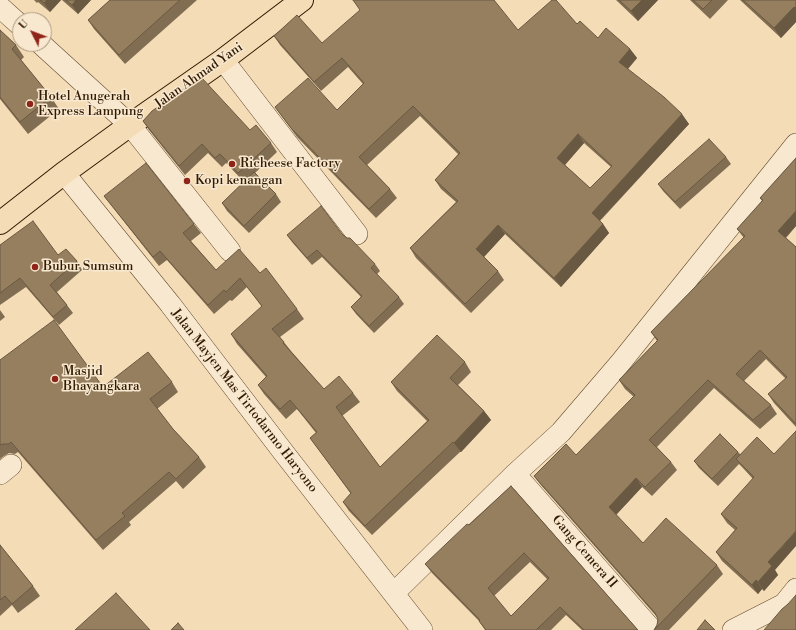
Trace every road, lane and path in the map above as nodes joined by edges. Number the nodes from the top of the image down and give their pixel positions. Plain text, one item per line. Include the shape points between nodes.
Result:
1 (302, 0) edge
2 (0, 7) edge
3 (12, 18) edge
4 (50, 52) edge
5 (223, 60) junction
6 (130, 124) junction
7 (796, 144) edge
8 (64, 173) junction
9 (0, 223) edge
10 (357, 234) dead end
11 (230, 251) dead end
12 (516, 474) junction
13 (394, 593) junction
14 (792, 602) edge
15 (422, 630) edge
16 (652, 630) edge
17 (733, 630) edge

1 - 5 main road, Jalan Ahmad Yani
2 - 3 street
4 - 6 street
5 - 6 main road, Jalan Ahmad Yani
5 - 10 street
6 - 8 main road, Jalan Ahmad Yani
6 - 11 street
7 - 12 street via 621,362 561,432
8 - 9 main road, Jalan Ahmad Yani
8 - 13 street, Jalan Mayjen Mas Tirtodarmo Haryono via 170,304
12 - 13 street
12 - 16 street, Gang Cemera II
13 - 15 street, Jalan Mayjen Mas Tirtodarmo Haryono
14 - 17 street

